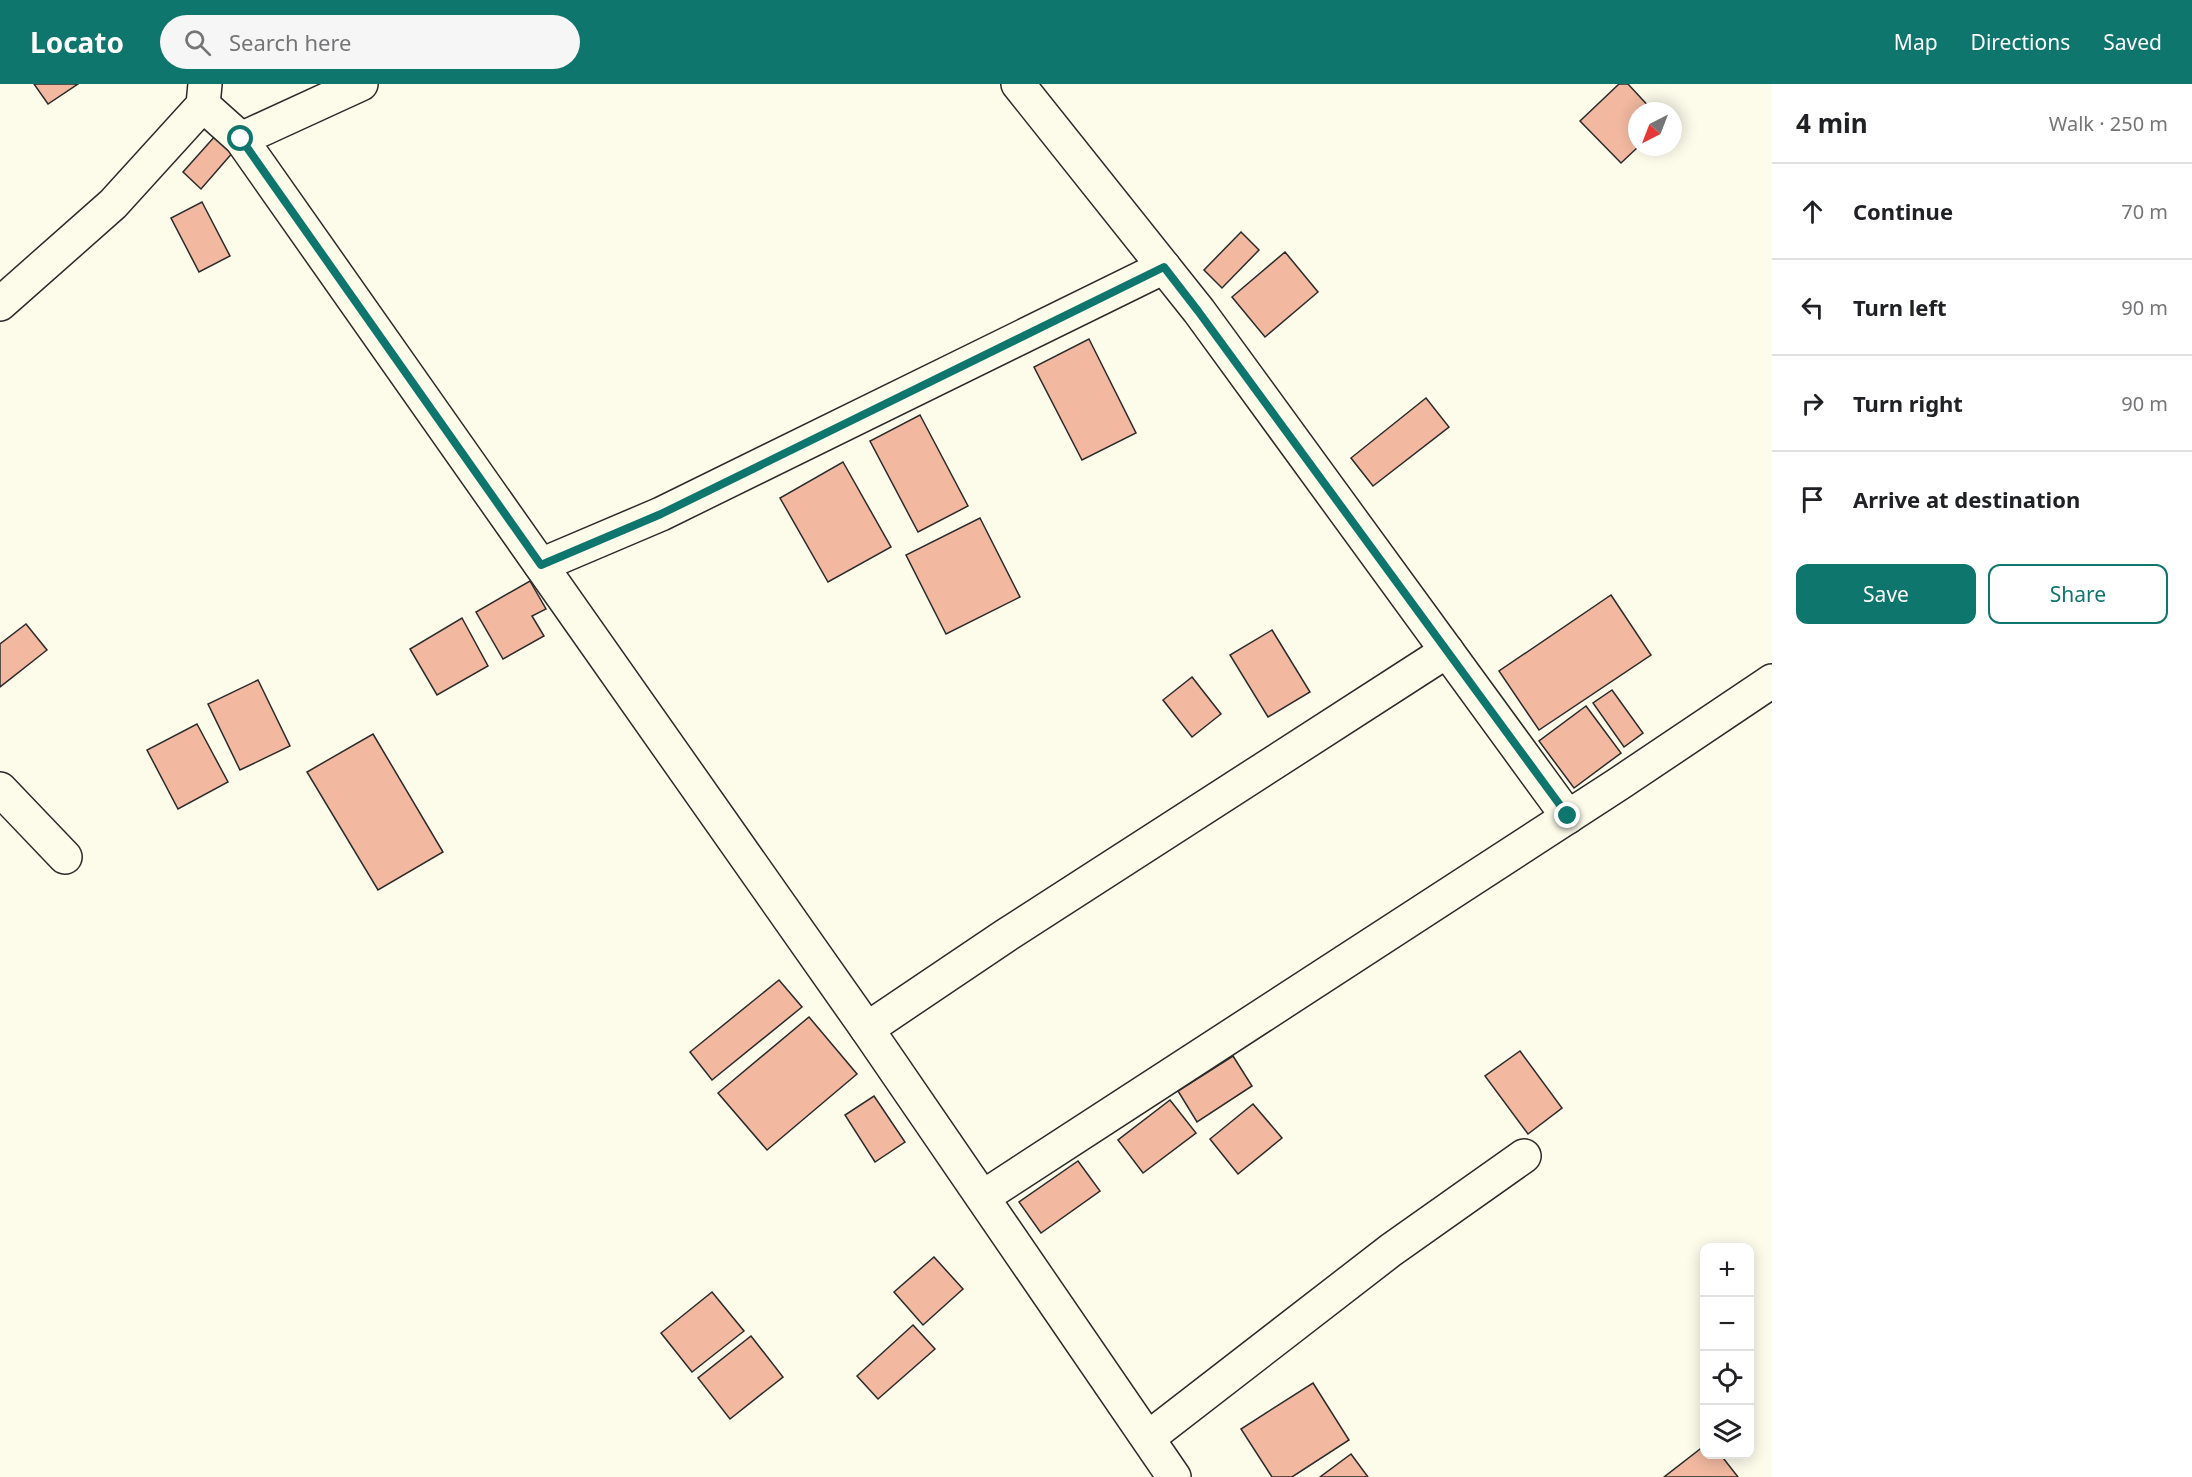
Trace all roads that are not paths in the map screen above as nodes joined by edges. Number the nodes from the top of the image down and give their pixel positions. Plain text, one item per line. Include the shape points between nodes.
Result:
1 (361, 84) edge
2 (1018, 84) edge
3 (204, 94) edge
4 (241, 139) junction
5 (1164, 267) junction
6 (0, 304) edge
7 (541, 565) junction
8 (1447, 651) junction
9 (1772, 681) edge
10 (0, 789) edge
11 (1568, 816) junction
12 (65, 857) dead end
13 (867, 1029) junction
14 (1524, 1156) dead end
15 (983, 1197) junction
16 (1148, 1438) junction
17 (1174, 1477) edge

1 - 4 street
2 - 5 street
3 - 4 street
3 - 6 street via 113,204
4 - 7 street
5 - 7 street via 661,514
5 - 8 street
7 - 13 street
8 - 11 street
8 - 13 street
9 - 11 street
10 - 12 street
11 - 15 street
13 - 15 street
14 - 16 street via 1391,1250
15 - 16 street
16 - 17 street

